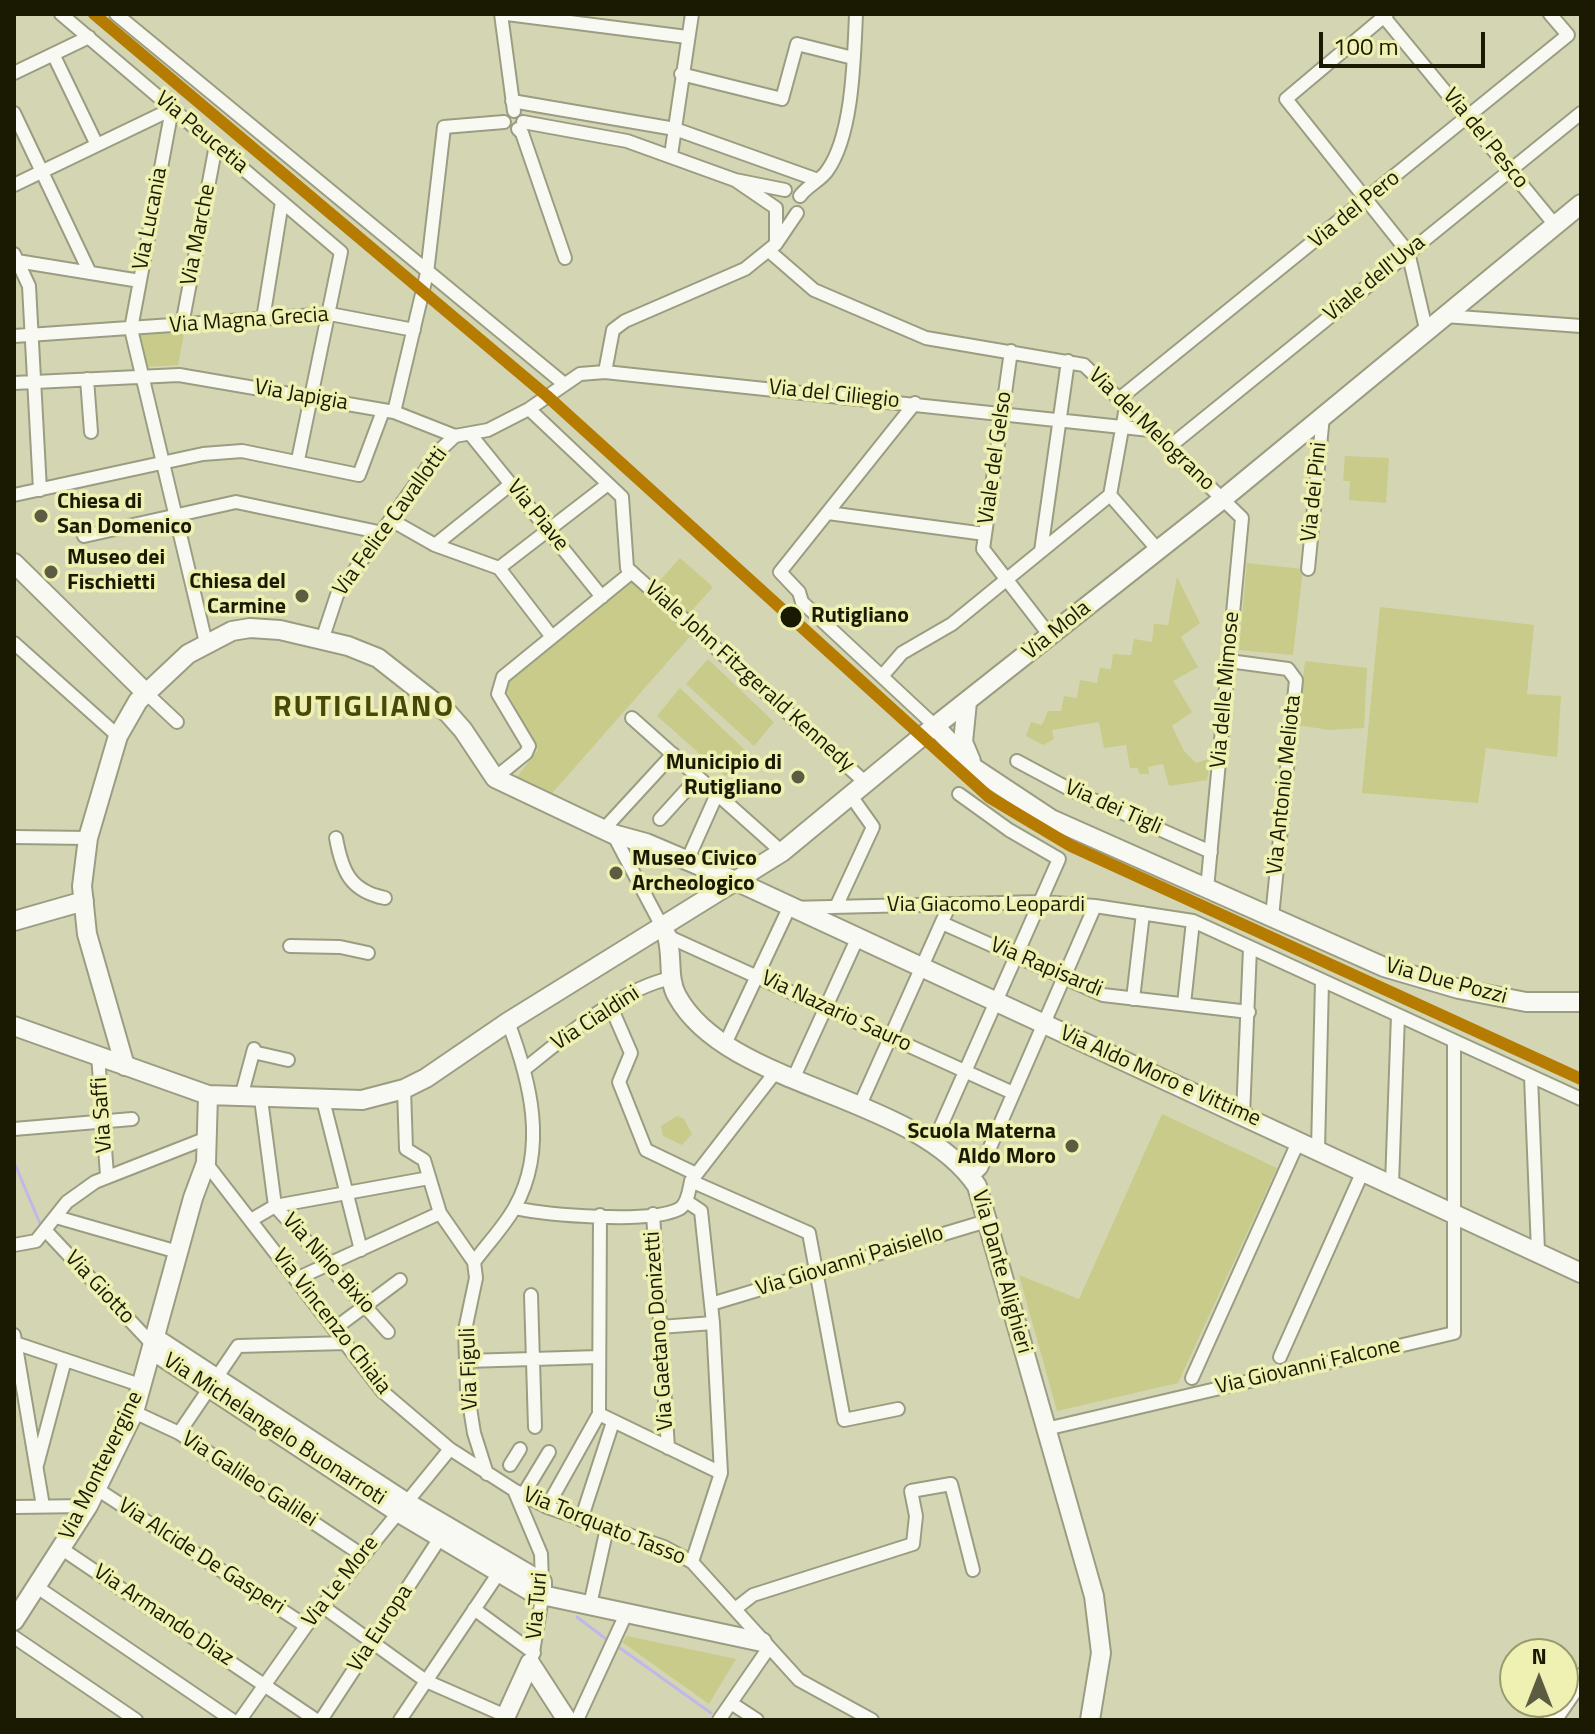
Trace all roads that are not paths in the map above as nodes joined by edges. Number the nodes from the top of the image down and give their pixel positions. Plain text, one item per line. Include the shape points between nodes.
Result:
1 (61, 14) edge
2 (116, 14) edge
3 (501, 14) edge
4 (507, 14) edge
5 (692, 14) edge
6 (856, 14) edge
7 (1550, 14) edge
8 (1386, 16) edge
9 (604, 20) edge
10 (89, 37) junction
11 (687, 37) junction
12 (54, 56) junction
13 (853, 58) junction
14 (14, 73) edge
15 (681, 74) junction
16 (172, 109) junction
17 (14, 113) edge
18 (1581, 113) edge
19 (517, 116) junction
20 (1468, 117) junction
21 (675, 129) junction
22 (97, 145) junction
23 (216, 145) junction
24 (671, 155) junction
25 (1511, 170) junction
26 (41, 172) junction
27 (815, 179) junction
28 (735, 180) junction
29 (14, 185) edge
30 (785, 190) junction
31 (800, 196) junction
32 (1368, 201) junction
33 (282, 202) junction
34 (1581, 204) edge
35 (776, 208) junction
36 (797, 213) junction
37 (1555, 225) junction
38 (772, 248) junction
39 (1408, 252) junction
40 (16, 258) edge
41 (565, 258) dead end
42 (90, 273) junction
43 (427, 273) junction
44 (140, 281) junction
45 (330, 314) junction
46 (1442, 315) junction
47 (263, 319) junction
48 (182, 325) junction
49 (1581, 326) edge
50 (131, 329) junction
51 (1426, 329) junction
52 (414, 330) junction
53 (31, 335) junction
54 (14, 336) edge
55 (1011, 351) junction
56 (1068, 361) junction
57 (605, 372) junction
58 (142, 375) junction
59 (87, 379) junction
60 (32, 382) junction
61 (14, 383) edge
62 (563, 383) junction
63 (313, 397) junction
64 (915, 403) junction
65 (1123, 403) junction
66 (529, 409) junction
67 (389, 411) junction
68 (1003, 412) junction
69 (1323, 416) junction
70 (1060, 419) junction
71 (1123, 426) junction
72 (1150, 430) junction
73 (91, 432) dead end
74 (471, 435) junction
75 (455, 436) junction
76 (1169, 447) junction
77 (298, 460) junction
78 (160, 463) junction
79 (511, 484) junction
80 (608, 484) junction
81 (40, 490) junction
82 (14, 495) edge
83 (1110, 495) junction
84 (1224, 498) junction
85 (828, 513) junction
86 (173, 515) junction
87 (391, 520) junction
88 (549, 530) junction
89 (383, 533) junction
90 (985, 534) junction
91 (84, 536) dead end
92 (435, 545) junction
93 (1158, 550) junction
94 (1041, 551) junction
95 (14, 563) edge
96 (499, 568) junction
97 (1308, 569) dead end
98 (632, 572) junction
99 (21, 574) edge
100 (1006, 580) junction
101 (602, 597) junction
102 (552, 637) junction
103 (1051, 637) junction
104 (322, 640) junction
105 (14, 643) edge
106 (206, 643) junction
107 (1229, 661) junction
108 (883, 675) junction
109 (145, 692) junction
110 (967, 702) junction
111 (632, 718) dead end
112 (177, 722) dead end
113 (935, 726) junction
114 (118, 736) junction
115 (673, 754) junction
116 (1017, 761) dead end
117 (974, 768) junction
118 (698, 777) junction
119 (495, 778) junction
120 (866, 783) junction
121 (717, 794) junction
122 (959, 794) dead end
123 (851, 796) junction
124 (660, 819) dead end
125 (608, 831) junction
126 (14, 837) edge
127 (88, 838) junction
128 (336, 838) dead end
129 (782, 852) junction
130 (1211, 852) junction
131 (687, 861) junction
132 (738, 882) junction
133 (1207, 889) junction
134 (385, 898) dead end
135 (84, 901) junction
136 (1041, 902) junction
137 (950, 904) junction
138 (1095, 906) junction
139 (836, 907) junction
140 (789, 908) junction
141 (1143, 913) junction
142 (1272, 917) junction
143 (14, 921) edge
144 (1193, 921) junction
145 (942, 923) junction
146 (664, 932) junction
147 (857, 939) junction
148 (290, 946) dead end
149 (1250, 948) junction
150 (368, 953) dead end
151 (1018, 957) junction
152 (922, 969) junction
153 (756, 975) junction
154 (1064, 977) junction
155 (672, 978) junction
156 (1322, 981) junction
157 (1133, 999) junction
158 (1581, 1002) edge
159 (997, 1003) junction
160 (1184, 1004) junction
161 (611, 1007) junction
162 (826, 1007) junction
163 (1249, 1012) junction
164 (1398, 1015) junction
165 (508, 1022) junction
166 (1043, 1024) junction
167 (14, 1026) edge
168 (891, 1037) junction
169 (1454, 1041) junction
170 (725, 1044) junction
171 (98, 1055) junction
172 (288, 1060) dead end
173 (125, 1066) junction
174 (526, 1068) junction
175 (966, 1071) junction
176 (786, 1074) junction
177 (1531, 1077) junction
178 (404, 1089) junction
179 (1013, 1093) junction
180 (208, 1095) junction
181 (241, 1097) junction
182 (261, 1099) junction
183 (1581, 1099) edge
184 (323, 1100) junction
185 (859, 1107) junction
186 (1243, 1115) junction
187 (132, 1119) dead end
188 (104, 1121) junction
189 (14, 1129) edge
190 (207, 1138) junction
191 (1299, 1140) junction
192 (933, 1144) junction
193 (1318, 1150) junction
194 (206, 1163) junction
195 (1363, 1171) junction
196 (107, 1175) junction
197 (972, 1177) junction
198 (429, 1178) junction
199 (694, 1178) junction
200 (1392, 1184) junction
201 (347, 1194) junction
202 (686, 1201) junction
203 (275, 1206) junction
204 (515, 1208) junction
205 (440, 1213) junction
206 (1454, 1213) junction
207 (653, 1214) junction
208 (600, 1215) junction
209 (56, 1217) junction
210 (251, 1220) junction
211 (990, 1220) junction
212 (46, 1231) junction
213 (14, 1245) edge
214 (361, 1250) junction
215 (1538, 1251) junction
216 (178, 1252) junction
217 (474, 1262) junction
218 (329, 1265) junction
219 (816, 1273) junction
220 (1581, 1273) edge
221 (296, 1279) junction
222 (400, 1280) dead end
223 (531, 1295) dead end
224 (711, 1304) junction
225 (365, 1306) junction
226 (713, 1323) junction
227 (660, 1327) junction
228 (334, 1329) junction
229 (388, 1332) dead end
230 (15, 1339) edge
231 (345, 1343) junction
232 (153, 1344) junction
233 (599, 1357) junction
234 (1280, 1357) dead end
235 (533, 1359) junction
236 (65, 1360) junction
237 (466, 1361) junction
238 (1192, 1378) dead end
239 (213, 1383) junction
240 (143, 1386) junction
241 (898, 1409) dead end
242 (134, 1412) junction
243 (599, 1414) junction
244 (613, 1422) junction
245 (535, 1427) dead end
246 (1046, 1429) junction
247 (179, 1433) junction
248 (668, 1448) junction
249 (450, 1449) junction
250 (520, 1449) dead end
251 (549, 1452) dead end
252 (35, 1472) junction
253 (504, 1473) junction
254 (721, 1473) junction
255 (487, 1474) junction
256 (97, 1489) junction
257 (518, 1493) junction
258 (43, 1506) junction
259 (88, 1506) junction
260 (400, 1506) junction
261 (14, 1507) edge
262 (547, 1507) junction
263 (581, 1520) junction
264 (607, 1528) junction
265 (440, 1538) junction
266 (62, 1549) junction
267 (362, 1555) junction
268 (692, 1562) junction
269 (973, 1570) dead end
270 (498, 1574) junction
271 (37, 1587) junction
272 (542, 1592) junction
273 (590, 1605) junction
274 (322, 1606) junction
275 (474, 1609) junction
276 (735, 1609) junction
277 (626, 1614) junction
278 (14, 1621) edge
279 (306, 1626) junction
280 (14, 1637) edge
281 (372, 1643) junction
282 (765, 1646) junction
283 (532, 1658) junction
284 (1581, 1678) edge
285 (426, 1681) junction
286 (263, 1684) junction
287 (1581, 1698) edge
288 (731, 1703) junction
289 (505, 1718) edge
290 (136, 1720) edge
291 (232, 1720) edge
292 (240, 1720) edge
293 (318, 1720) edge
294 (400, 1720) edge
295 (567, 1720) edge
296 (577, 1720) edge
297 (719, 1720) edge
298 (757, 1720) edge
299 (872, 1720) edge
300 (1090, 1720) edge
301 (1552, 1720) edge
302 (1567, 1720) edge

1 - 10 street, Via Peucetia
2 - 43 street
3 - 19 street
4 - 9 street
5 - 11 street
6 - 13 street
7 - 20 street, Via del Pero via 1568,35
8 - 20 street, Via del Pesco
8 - 32 street via 1286,99
9 - 11 street
10 - 12 street
10 - 16 street, Via Peucetia
11 - 15 street
12 - 14 street
12 - 22 street
13 - 15 street via 797,44 782,99
13 - 27 street via 839,143 826,173
15 - 21 street
16 - 22 street
16 - 23 street, Via Peucetia
16 - 44 street, Via Lucania
17 - 26 street
18 - 25 street, Viale dell'Uva
19 - 21 street
19 - 24 street
19 - 41 street
19 - 43 street via 444,127
20 - 25 street, Via del Pesco
20 - 32 street, Via del Pero
21 - 24 street
21 - 27 street
22 - 26 street
23 - 33 street, Via Peucetia
23 - 48 street, Via Marche
24 - 28 street
25 - 37 street, Via del Pesco
25 - 39 street, Viale dell'Uva
26 - 29 street
26 - 42 street
27 - 31 street
28 - 30 street
28 - 35 street
30 - 31 street
30 - 35 street via 776,199
31 - 36 street
32 - 39 street
32 - 65 street, Via del Pero
33 - 45 street, Via Peucetia via 341,252
33 - 47 street
34 - 37 street, Via Mola
35 - 36 street via 786,216
35 - 38 street
36 - 38 street
37 - 46 street, Via Mola
38 - 55 street, Via del Melograno via 814,290 926,338
38 - 57 street via 745,269 625,321 613,330
39 - 51 street
39 - 76 street, Viale dell'Uva
40 - 42 street
40 - 53 street via 29,286
42 - 44 street
43 - 52 street
43 - 62 street
44 - 50 street, Via Lucania
45 - 47 street, Via Magna Grecia
45 - 52 street, Via Magna Grecia
45 - 63 street
46 - 49 street
46 - 51 street, Via Mola
47 - 48 street, Via Magna Grecia
48 - 50 street, Via Magna Grecia
50 - 53 street, Via Magna Grecia
50 - 58 street
51 - 69 street, Via Mola
52 - 67 street
53 - 54 street, Via Magna Grecia
53 - 60 street
55 - 56 street, Via del Melograno
55 - 68 street, Viale del Gelso
56 - 65 street, Via del Melograno via 1084,365
56 - 70 street
57 - 62 street, Via del Ciliegio via 580,374
57 - 64 street, Via del Ciliegio
58 - 59 street, Via Japigia
58 - 63 street, Via Japigia via 179,375
58 - 78 street
59 - 60 street, Via Japigia
59 - 73 street
60 - 61 street, Via Japigia
60 - 81 street
62 - 66 street, Via del Ciliegio
63 - 67 street, Via Japigia
63 - 77 street
64 - 68 street, Via del Ciliegio
64 - 85 street
65 - 71 street
65 - 72 street, Via del Melograno
66 - 74 street, Via Felice Cavallotti
66 - 80 street
67 - 75 street, Via Japigia
67 - 77 street via 359,475
68 - 70 street, Via del Ciliegio
68 - 90 street, Viale del Gelso
69 - 84 street, Via Mola
69 - 97 street, Via dei Pini
70 - 71 street, Via del Ciliegio
70 - 94 street
71 - 72 street, Via del Ciliegio
71 - 83 street
72 - 76 street, Via del Melograno
74 - 75 street, Via Felice Cavallotti
74 - 79 street, Via Piave
75 - 87 street, Via Felice Cavallotti
76 - 84 street, Via del Melograno
77 - 78 street via 242,451
78 - 81 street
78 - 86 street
79 - 88 street, Via Piave
79 - 92 street
80 - 88 street
80 - 98 street via 624,501 627,568
81 - 82 street
83 - 93 street
83 - 94 street
84 - 93 street, Via Mola
84 - 107 street, Via delle Mimose via 1242,518
85 - 90 street
85 - 108 street via 780,572 802,602
86 - 89 street via 236,502
86 - 91 street
86 - 106 street
87 - 89 street, Via Felice Cavallotti
87 - 92 street
88 - 96 street
88 - 101 street, Via Piave
89 - 104 street, Via Felice Cavallotti via 337,595
90 - 100 street, Viale del Gelso via 983,549
92 - 96 street
93 - 103 street, Via Mola
94 - 100 street
95 - 99 street
96 - 102 street
98 - 101 street
98 - 120 street, Viale John Fitzgerald Kennedy
99 - 109 street
100 - 103 street, Viale del Gelso
100 - 108 street via 952,624 902,653
101 - 102 street
102 - 119 street via 498,685 498,694 529,746
103 - 110 street, Via Mola
104 - 106 street via 250,628
104 - 119 street via 362,651 400,674 463,730
105 - 114 street
106 - 109 street
107 - 130 street, Via delle Mimose
107 - 142 street, Via Antonio Meliota via 1288,669 1296,680
108 - 113 street
109 - 112 street
109 - 114 street
110 - 113 street, Via Mola
110 - 117 street via 963,742
111 - 115 street
113 - 117 street, Via Due Pozzi
113 - 120 street, Via Mola
114 - 127 street
115 - 118 street
115 - 125 street
116 - 130 street, Via dei Tigli
117 - 133 street, Via Due Pozzi via 1060,823
118 - 121 street
118 - 124 street
119 - 125 street, Via Aldo Moro e Vittime
120 - 123 street, Via Mola
121 - 129 street
121 - 131 street
122 - 136 street via 1059,859
123 - 129 street, Via Mola
123 - 139 street via 873,827
125 - 131 street, Via Aldo Moro e Vittime
125 - 146 street
126 - 127 street
127 - 135 street
128 - 134 street via 346,876 369,895
129 - 132 street, Via Mola
130 - 133 street, Via delle Mimose
131 - 132 street, Via Aldo Moro e Vittime
132 - 140 street, Via Aldo Moro e Vittime
132 - 146 street, Via Mola
133 - 142 street, Via Due Pozzi
135 - 143 street
135 - 173 street via 87,934
136 - 137 street, Via Giacomo Leopardi
136 - 138 street, Via Giacomo Leopardi
136 - 151 street
137 - 139 street, Via Giacomo Leopardi
137 - 145 street
138 - 141 street, Via Giacomo Leopardi
138 - 154 street
139 - 140 street, Via Giacomo Leopardi
140 - 147 street, Via Aldo Moro e Vittime
140 - 153 street
141 - 144 street, Via Giacomo Leopardi
141 - 157 street
142 - 158 street, Via Due Pozzi via 1426,980 1526,1002
144 - 149 street, Via Giacomo Leopardi
144 - 160 street
145 - 151 street, Via Rapisardi
145 - 152 street
146 - 153 street, Via Nazario Sauro
146 - 155 street, Via Dante Alighieri
146 - 165 street, Via Mola
147 - 152 street, Via Aldo Moro e Vittime
147 - 162 street
148 - 150 street
149 - 156 street, Via Giacomo Leopardi
149 - 163 street
151 - 154 street, Via Rapisardi
151 - 159 street
152 - 159 street, Via Aldo Moro e Vittime
152 - 168 street
153 - 162 street, Via Nazario Sauro
153 - 170 street
154 - 157 street, Via Rapisardi via 1103,995
154 - 166 street
155 - 161 street, Via Cialdini via 648,984
155 - 170 street, Via Dante Alighieri via 683,1005
156 - 164 street, Via Giacomo Leopardi
156 - 193 street
157 - 160 street, Via Rapisardi
159 - 166 street, Via Aldo Moro e Vittime
159 - 175 street
160 - 163 street, Via Rapisardi
161 - 174 street, Via Cialdini
161 - 199 street via 631,1053 619,1082 646,1150
162 - 168 street, Via Nazario Sauro
162 - 176 street
163 - 186 street
164 - 169 street, Via Giacomo Leopardi
164 - 200 street
165 - 174 street
165 - 178 street, Via Mola
166 - 179 street
166 - 186 street, Via Aldo Moro e Vittime
167 - 171 street, Via Mola
168 - 175 street, Via Nazario Sauro
168 - 185 street
169 - 177 street, Via Giacomo Leopardi
169 - 206 street
170 - 176 street, Via Dante Alighieri
171 - 173 street, Via Mola
171 - 188 street, Via Saffi
172 - 181 street via 253,1050
173 - 180 street, Via Mola
174 - 204 street via 533,1108 530,1166
175 - 179 street, Via Nazario Sauro
175 - 192 street
176 - 185 street, Via Dante Alighieri
176 - 199 street
177 - 183 street, Via Giacomo Leopardi
177 - 215 street
178 - 184 street, Via Mola via 362,1100
178 - 198 street via 406,1149 424,1160
179 - 197 street via 981,1168
180 - 181 street, Via Mola
180 - 190 street, Via Montevergine
181 - 182 street, Via Mola
182 - 184 street, Via Mola
182 - 203 street, Via Nino Bixio
184 - 201 street
185 - 192 street, Via Dante Alighieri
186 - 191 street, Via Aldo Moro e Vittime
187 - 188 street
188 - 189 street
188 - 196 street, Via Saffi
190 - 194 street, Via Montevergine
190 - 196 street
191 - 193 street, Via Aldo Moro e Vittime
191 - 238 street
192 - 197 street, Via Dante Alighieri
193 - 195 street, Via Aldo Moro e Vittime
194 - 210 street, Via Vincenzo Chiaia
194 - 216 street, Via Montevergine
195 - 200 street, Via Aldo Moro e Vittime
195 - 234 street
196 - 209 street via 67,1202
197 - 211 street, Via Dante Alighieri
198 - 201 street
198 - 205 street
199 - 202 street
199 - 219 street via 809,1233
200 - 206 street, Via Aldo Moro e Vittime
201 - 203 street
201 - 214 street
202 - 207 street via 677,1210
202 - 224 street via 701,1211
203 - 210 street
203 - 218 street, Via Nino Bixio
204 - 208 street via 553,1216
204 - 217 street
205 - 214 street
205 - 217 street
206 - 215 street, Via Aldo Moro e Vittime
206 - 246 street, Via Giovanni Falcone via 1454,1333
207 - 208 street
207 - 227 street, Via Gaetano Donizetti
208 - 233 street
209 - 212 street
209 - 216 street
210 - 221 street, Via Vincenzo Chiaia
211 - 219 street, Via Giovanni Paisiello
211 - 246 street, Via Dante Alighieri
212 - 213 street via 36,1241
212 - 232 street, Via Giotto
214 - 218 street
215 - 220 street, Via Aldo Moro e Vittime
216 - 232 street, Via Montevergine
217 - 237 street, Via Figuli
218 - 221 street
218 - 225 street, Via Nino Bixio
219 - 224 street, Via Giovanni Paisiello
219 - 241 street via 844,1420
221 - 228 street, Via Vincenzo Chiaia
222 - 225 street
223 - 235 street
224 - 226 street
225 - 228 street
225 - 229 street, Via Nino Bixio
226 - 227 street
226 - 254 street
227 - 248 street, Via Gaetano Donizetti
228 - 231 street, Via Vincenzo Chiaia
230 - 236 street
230 - 252 street
231 - 239 street via 238,1346
231 - 249 street, Via Vincenzo Chiaia via 383,1392
232 - 239 street
232 - 240 street, Via Montevergine
233 - 235 street
233 - 243 street
235 - 237 street
235 - 245 street
236 - 240 street
236 - 252 street
237 - 255 street, Via Figuli via 474,1433
239 - 247 street
239 - 260 street
240 - 242 street, Via Montevergine
242 - 247 street, Via Galileo Galilei
242 - 256 street, Via Montevergine
243 - 244 street
243 - 262 street
244 - 248 street
244 - 263 street
246 - 300 street, Via Dante Alighieri via 1098,1616 1100,1667
247 - 267 street, Via Galileo Galilei
248 - 254 street
249 - 255 street, Via Vincenzo Chiaia
249 - 260 street, Via Le More
250 - 253 street
251 - 257 street
252 - 258 street
253 - 255 street, Via Vincenzo Chiaia
253 - 257 street, Via Vincenzo Chiaia
254 - 268 street
256 - 259 street, Via Montevergine
256 - 279 street, Via Alcide De Gasperi
257 - 262 street, Via Torquato Tasso
257 - 272 street, Via Turi via 541,1554
258 - 259 street
258 - 261 street
259 - 266 street, Via Montevergine
260 - 265 street
260 - 267 street, Via Le More
260 - 272 street
262 - 263 street, Via Torquato Tasso
263 - 264 street, Via Torquato Tasso
264 - 268 street, Via Torquato Tasso
264 - 273 street
265 - 270 street
265 - 281 street, Via Europa
266 - 271 street, Via Montevergine
266 - 286 street, Via Armando Diaz
267 - 274 street, Via Le More
268 - 276 street, Via Torquato Tasso
269 - 276 street via 951,1484 911,1491 916,1516 913,1544 753,1595
270 - 272 street
270 - 275 street
271 - 278 street, Via Montevergine
271 - 291 street
272 - 273 street
272 - 283 street, Via Turi
273 - 277 street
274 - 279 street, Via Le More
274 - 281 street
275 - 283 street
275 - 285 street
276 - 282 street, Via Torquato Tasso
277 - 282 street
277 - 296 street
279 - 286 street, Via Le More
280 - 290 street
281 - 285 street
281 - 293 street, Via Europa
282 - 288 street
282 - 299 street, Via Torquato Tasso via 799,1680
283 - 289 street, Via Turi
283 - 295 street
284 - 301 street
285 - 289 street
285 - 294 street
286 - 292 street, Via Le More
286 - 293 street, Via Armando Diaz
287 - 302 street
288 - 297 street
288 - 298 street

